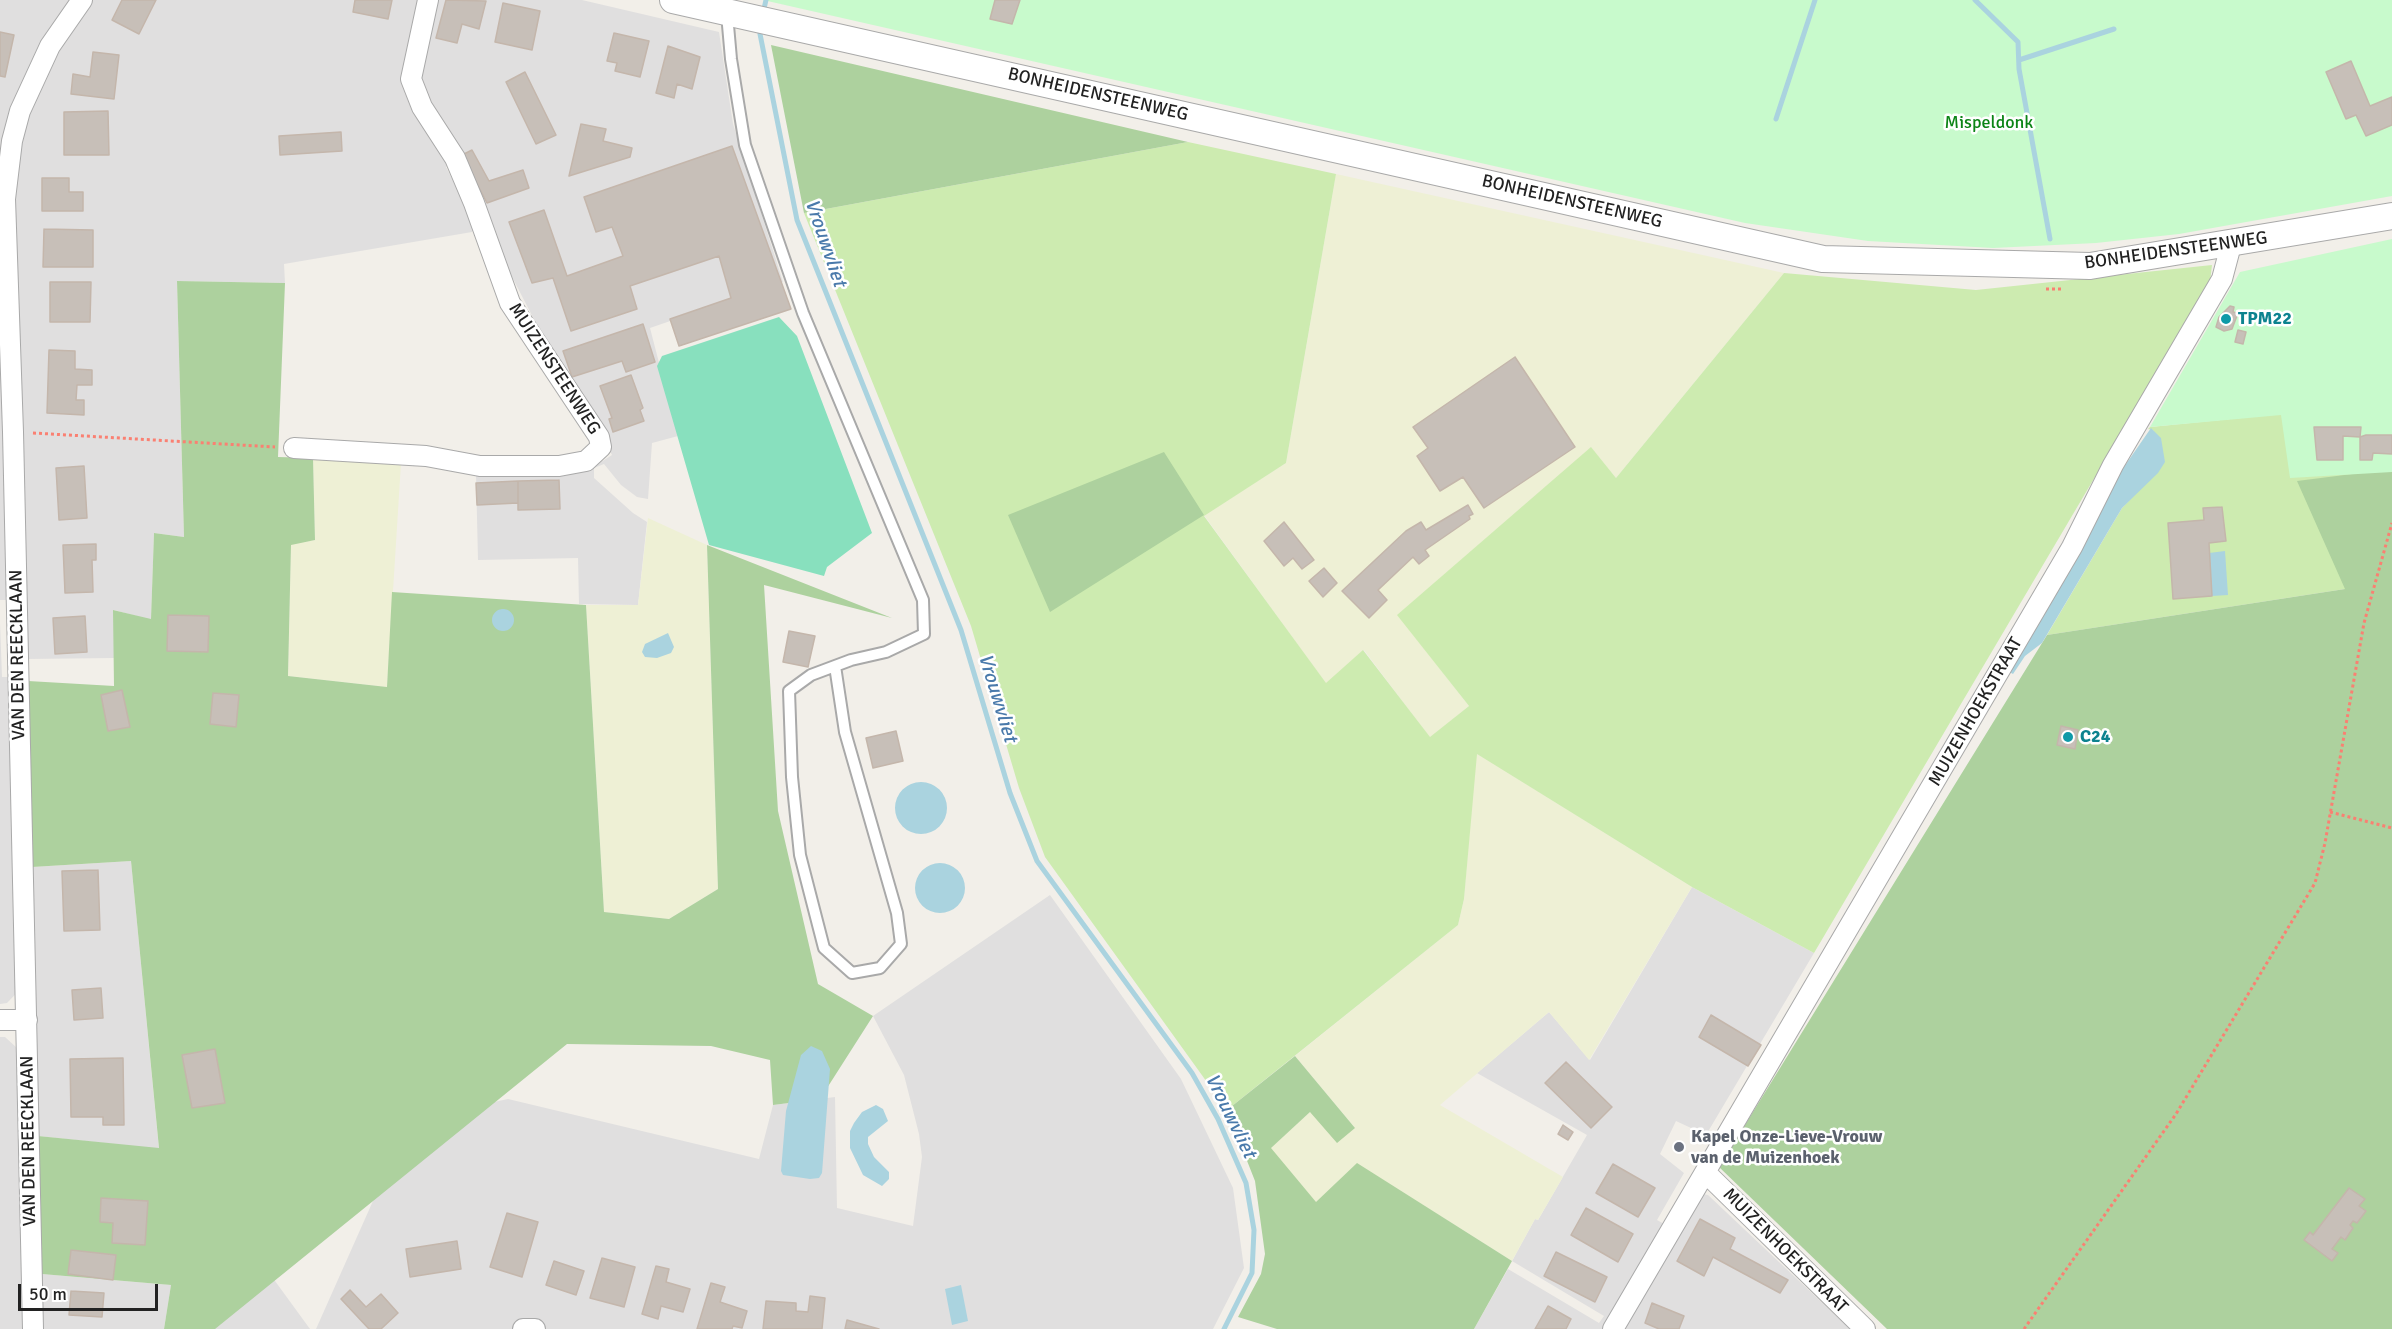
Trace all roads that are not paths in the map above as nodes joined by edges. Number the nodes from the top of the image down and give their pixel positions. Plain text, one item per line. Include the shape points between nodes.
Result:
1 (82, 0) edge
2 (428, 0) edge
3 (673, 0) edge
4 (753, 18) junction
5 (2392, 216) edge
6 (2231, 244) junction
7 (294, 448) road end
8 (835, 666) junction
9 (0, 1020) edge
10 (27, 1020) junction
11 (1706, 1173) junction
12 (33, 1329) edge
13 (523, 1329) edge
14 (535, 1329) edge
15 (1613, 1329) edge
16 (1865, 1329) edge

1 - 10 street, VAN DEN REECKLAAN via 50,46 20,111 5,198
2 - 7 street, MUIZENSTEENWEG via 411,79 455,158 510,303 602,447 586,461 559,466 480,466 426,456
3 - 4 street
4 - 6 street, BONHEIDENSTEENWEG via 1823,259 2090,266
4 - 8 lane via 731,59 745,145 803,313 923,600 924,634 886,652
5 - 6 street, BONHEIDENSTEENWEG
6 - 11 street, MUIZENHOEKSTRAAT via 2222,279 2113,465 2072,547
8 - 8 lane via 811,675 789,691 792,777 800,855 824,948 852,973 880,968 901,944 897,913 845,732
9 - 10 street
10 - 12 street, VAN DEN REECKLAAN
11 - 15 street, MUIZENHOEKSTRAAT
11 - 16 street, MUIZENHOEKSTRAAT
13 - 14 street

